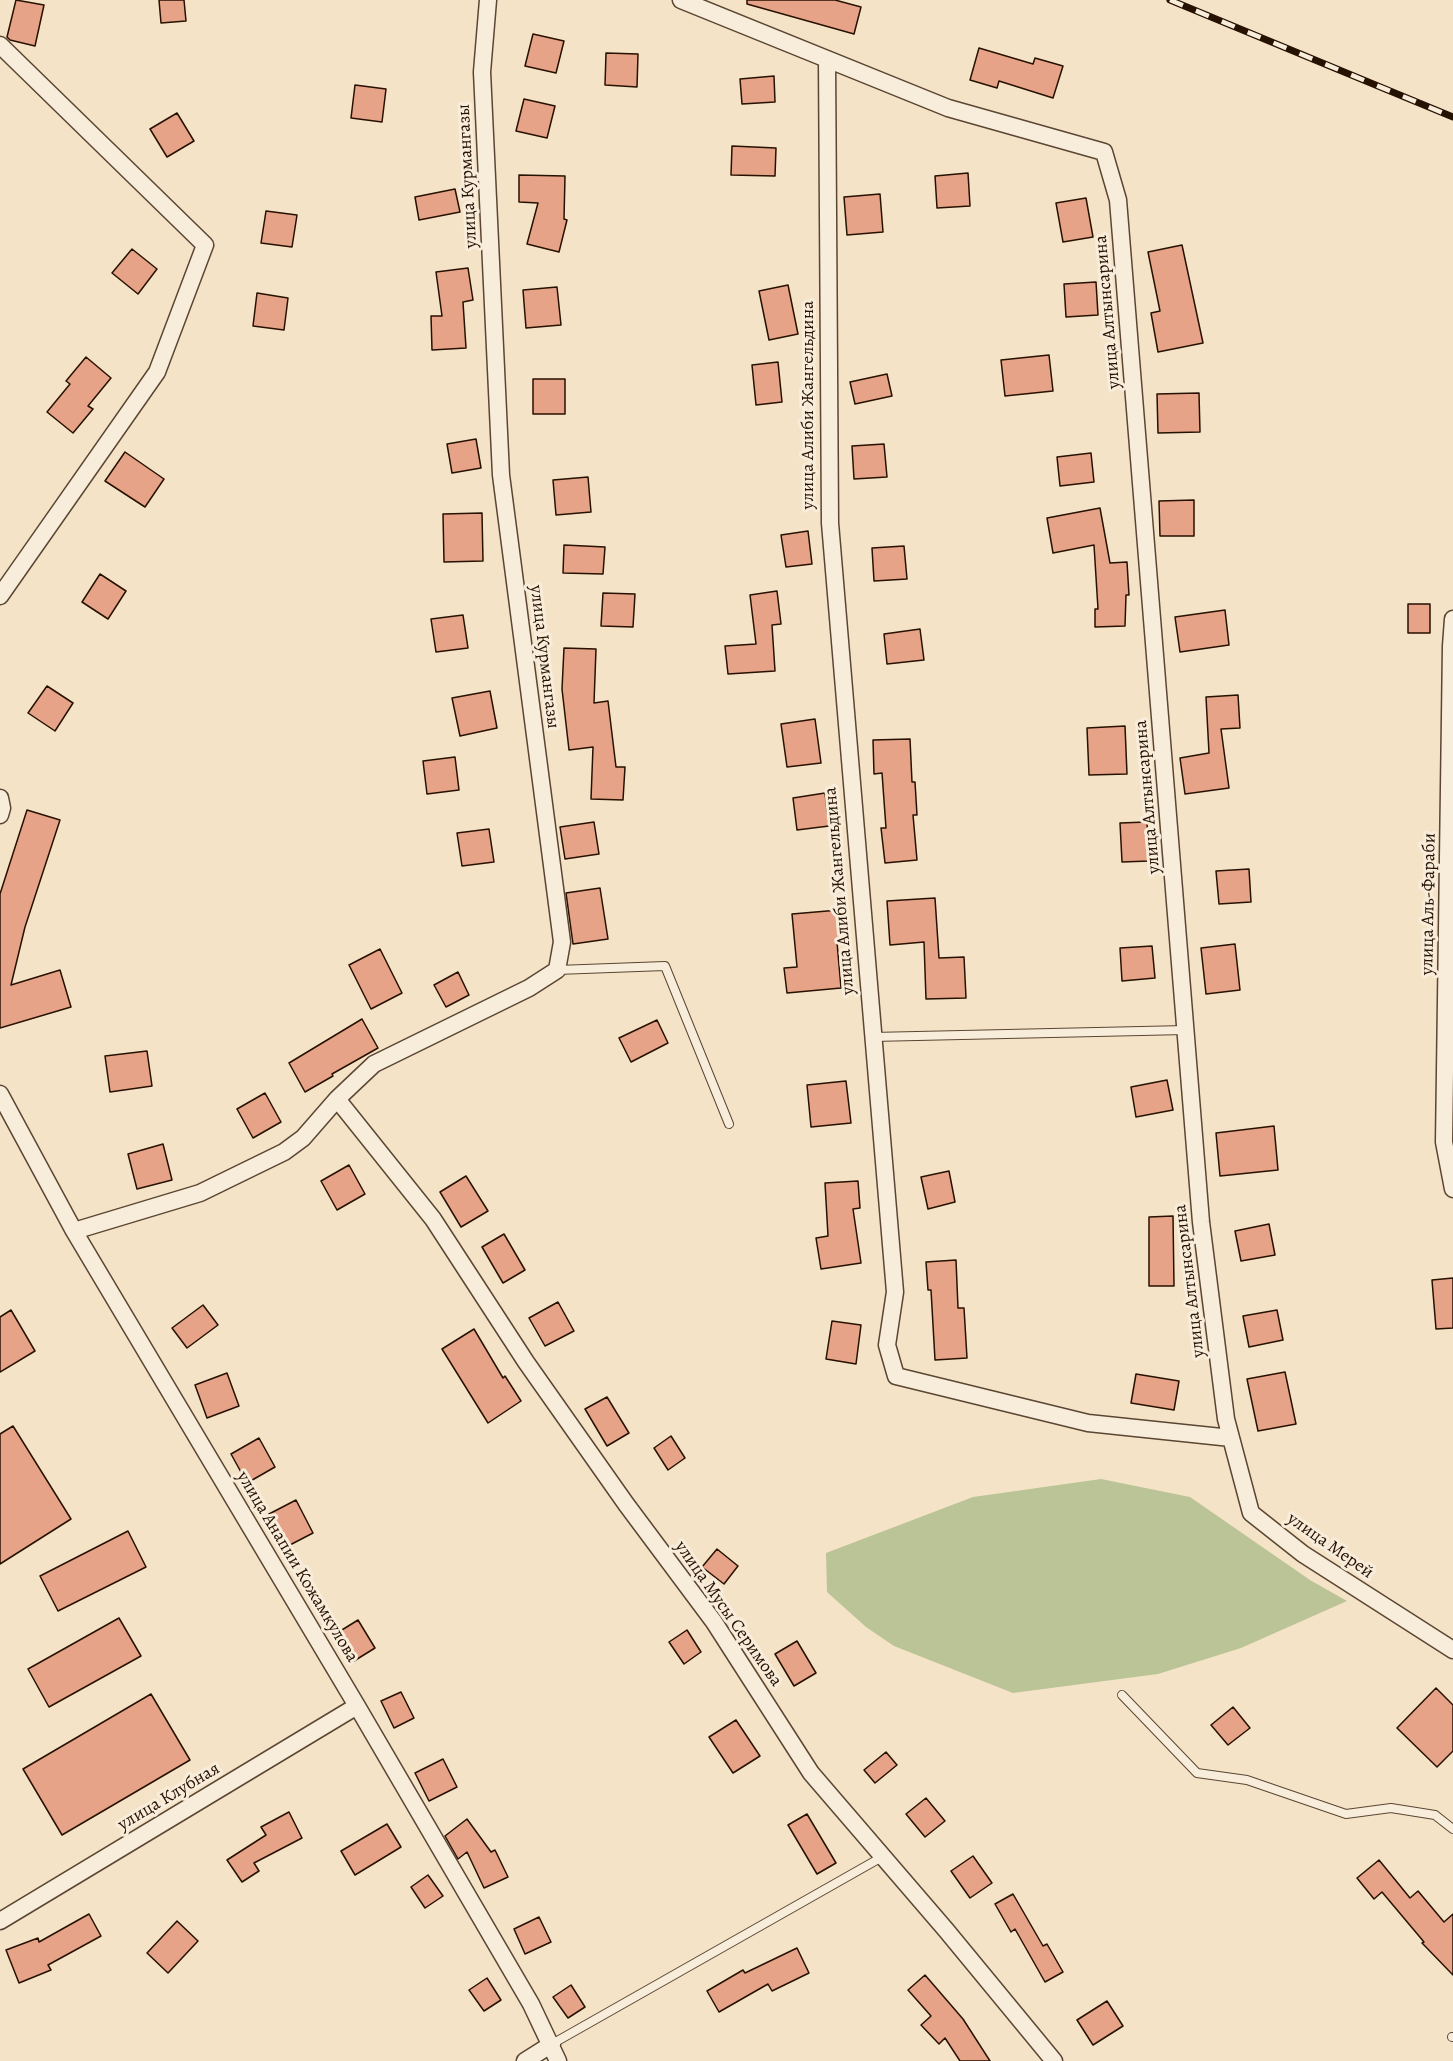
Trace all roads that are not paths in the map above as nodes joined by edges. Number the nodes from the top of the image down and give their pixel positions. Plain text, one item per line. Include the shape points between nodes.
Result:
1 (488, 0) edge
2 (681, 0) edge
3 (0, 45) edge
4 (827, 59) junction
5 (0, 596) edge
6 (1453, 619) edge
7 (556, 970) junction
8 (1186, 1030) junction
9 (872, 1037) junction
10 (0, 1094) edge
11 (337, 1099) junction
12 (729, 1124) dead end
13 (1453, 1189) edge
14 (74, 1231) junction
15 (1231, 1438) junction
16 (1453, 1650) edge
17 (1122, 1695) dead end
18 (357, 1706) junction
19 (1453, 1829) edge
20 (882, 1857) junction
21 (0, 1921) edge
22 (552, 2044) junction
23 (525, 2061) edge
24 (558, 2061) edge
25 (1054, 2061) edge

1 - 7 street, улица Курмангазы via 482,72 501,475 562,942
2 - 4 street
3 - 5 street via 205,244 157,372
4 - 8 street, улица Алтынсарина via 948,108 1104,152 1118,200
4 - 9 street, улица Алиби Жангельдина via 830,523
6 - 13 street, улица Аль-Фараби via 1444,1142
7 - 11 street via 529,988 374,1064
7 - 12 lane via 665,966
8 - 9 lane
8 - 15 street, улица Алтынсарина via 1201,1222
9 - 15 street, улица Алиби Жангельдина via 895,1292 887,1345 896,1376 1088,1423
10 - 14 street, улица Анапии Кожамкулова
11 - 14 street via 303,1138 284,1152 200,1193
11 - 20 street, улица Мусы Серимова via 433,1220 526,1362 714,1622 811,1773
14 - 18 street, улица Анапии Кожамкулова
15 - 16 street, улица Мерей via 1251,1513 1303,1554
17 - 19 lane via 1197,1773 1247,1780 1346,1815 1391,1808 1435,1815
18 - 21 street, улица Клубная
18 - 22 street, улица Анапии Кожамкулова
20 - 22 lane
20 - 25 street, улица Мусы Серимова
22 - 23 street
22 - 24 street, улица Анапии Кожамкулова

